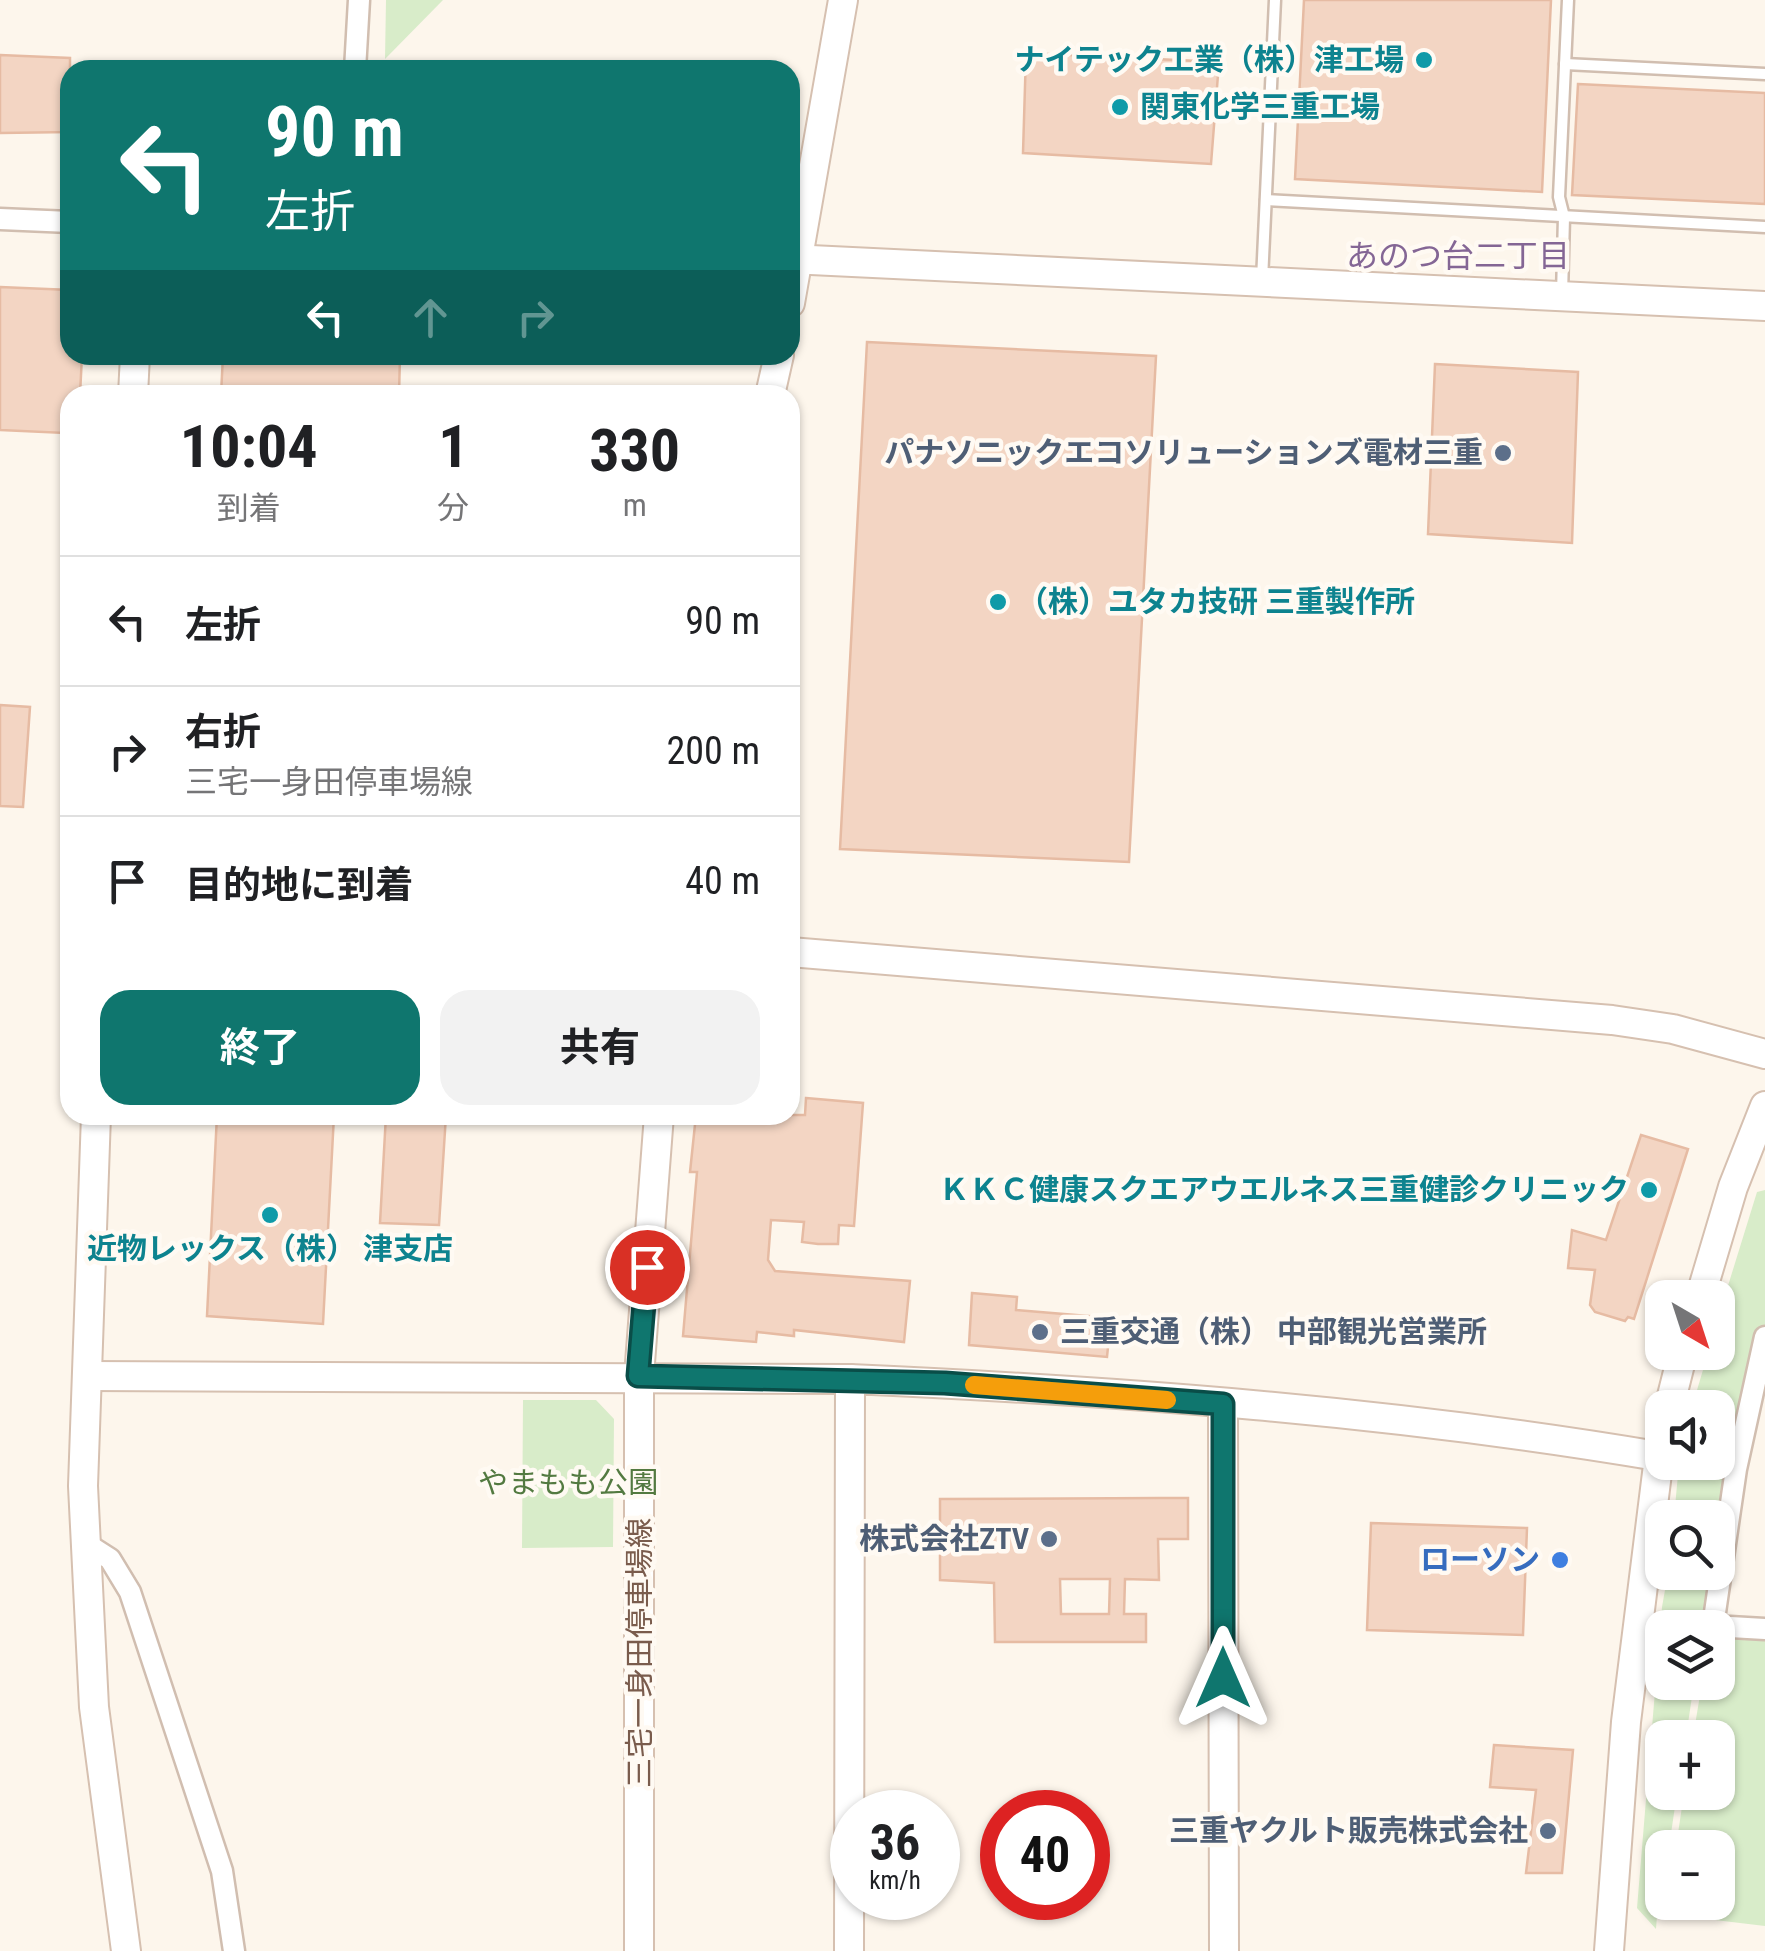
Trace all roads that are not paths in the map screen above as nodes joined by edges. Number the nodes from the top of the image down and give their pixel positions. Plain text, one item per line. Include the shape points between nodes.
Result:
1 (358, 0) edge
2 (843, 0) edge
3 (1275, 0) edge
4 (1568, 0) edge
5 (355, 60) edge
6 (1566, 64) junction
7 (1765, 74) edge
8 (1266, 200) junction
9 (1564, 217) junction
10 (0, 219) edge
11 (60, 222) edge
12 (1765, 227) edge
13 (800, 232) edge
14 (800, 259) edge
15 (1262, 281) junction
16 (1562, 296) junction
17 (1765, 306) edge
18 (800, 953) edge
19 (1765, 1054) edge
20 (1765, 1106) edge
21 (96, 1125) edge
22 (658, 1125) edge
23 (1705, 1280) edge
24 (1765, 1337) edge
25 (87, 1376) junction
26 (638, 1376) junction
27 (850, 1379) junction
28 (1223, 1404) junction
29 (1645, 1443) edge
30 (1656, 1480) edge
31 (85, 1543) junction
32 (1765, 1629) edge
33 (1617, 1950) edge
34 (126, 1951) edge
35 (234, 1951) edge
36 (639, 1951) edge
37 (848, 1951) edge
38 (1224, 1951) edge

1 - 5 street
2 - 13 street
3 - 8 lane
4 - 6 lane
6 - 7 lane
6 - 9 lane via 1559,197
8 - 9 lane
8 - 15 lane
9 - 12 lane
9 - 16 lane
10 - 11 street
14 - 15 street
15 - 16 street
16 - 17 street
18 - 19 street via 1612,1020 1673,1028
20 - 23 street
21 - 25 street
22 - 26 street, 三宅一身田停車場線
24 - 32 street via 1712,1626
25 - 26 street
25 - 31 street
26 - 27 street
26 - 36 street, 三宅一身田停車場線
27 - 28 street
27 - 37 street
28 - 29 street
28 - 38 street
30 - 33 street via 1626,1722
31 - 34 street via 94,1707
31 - 35 street via 110,1559 130,1592 222,1871

